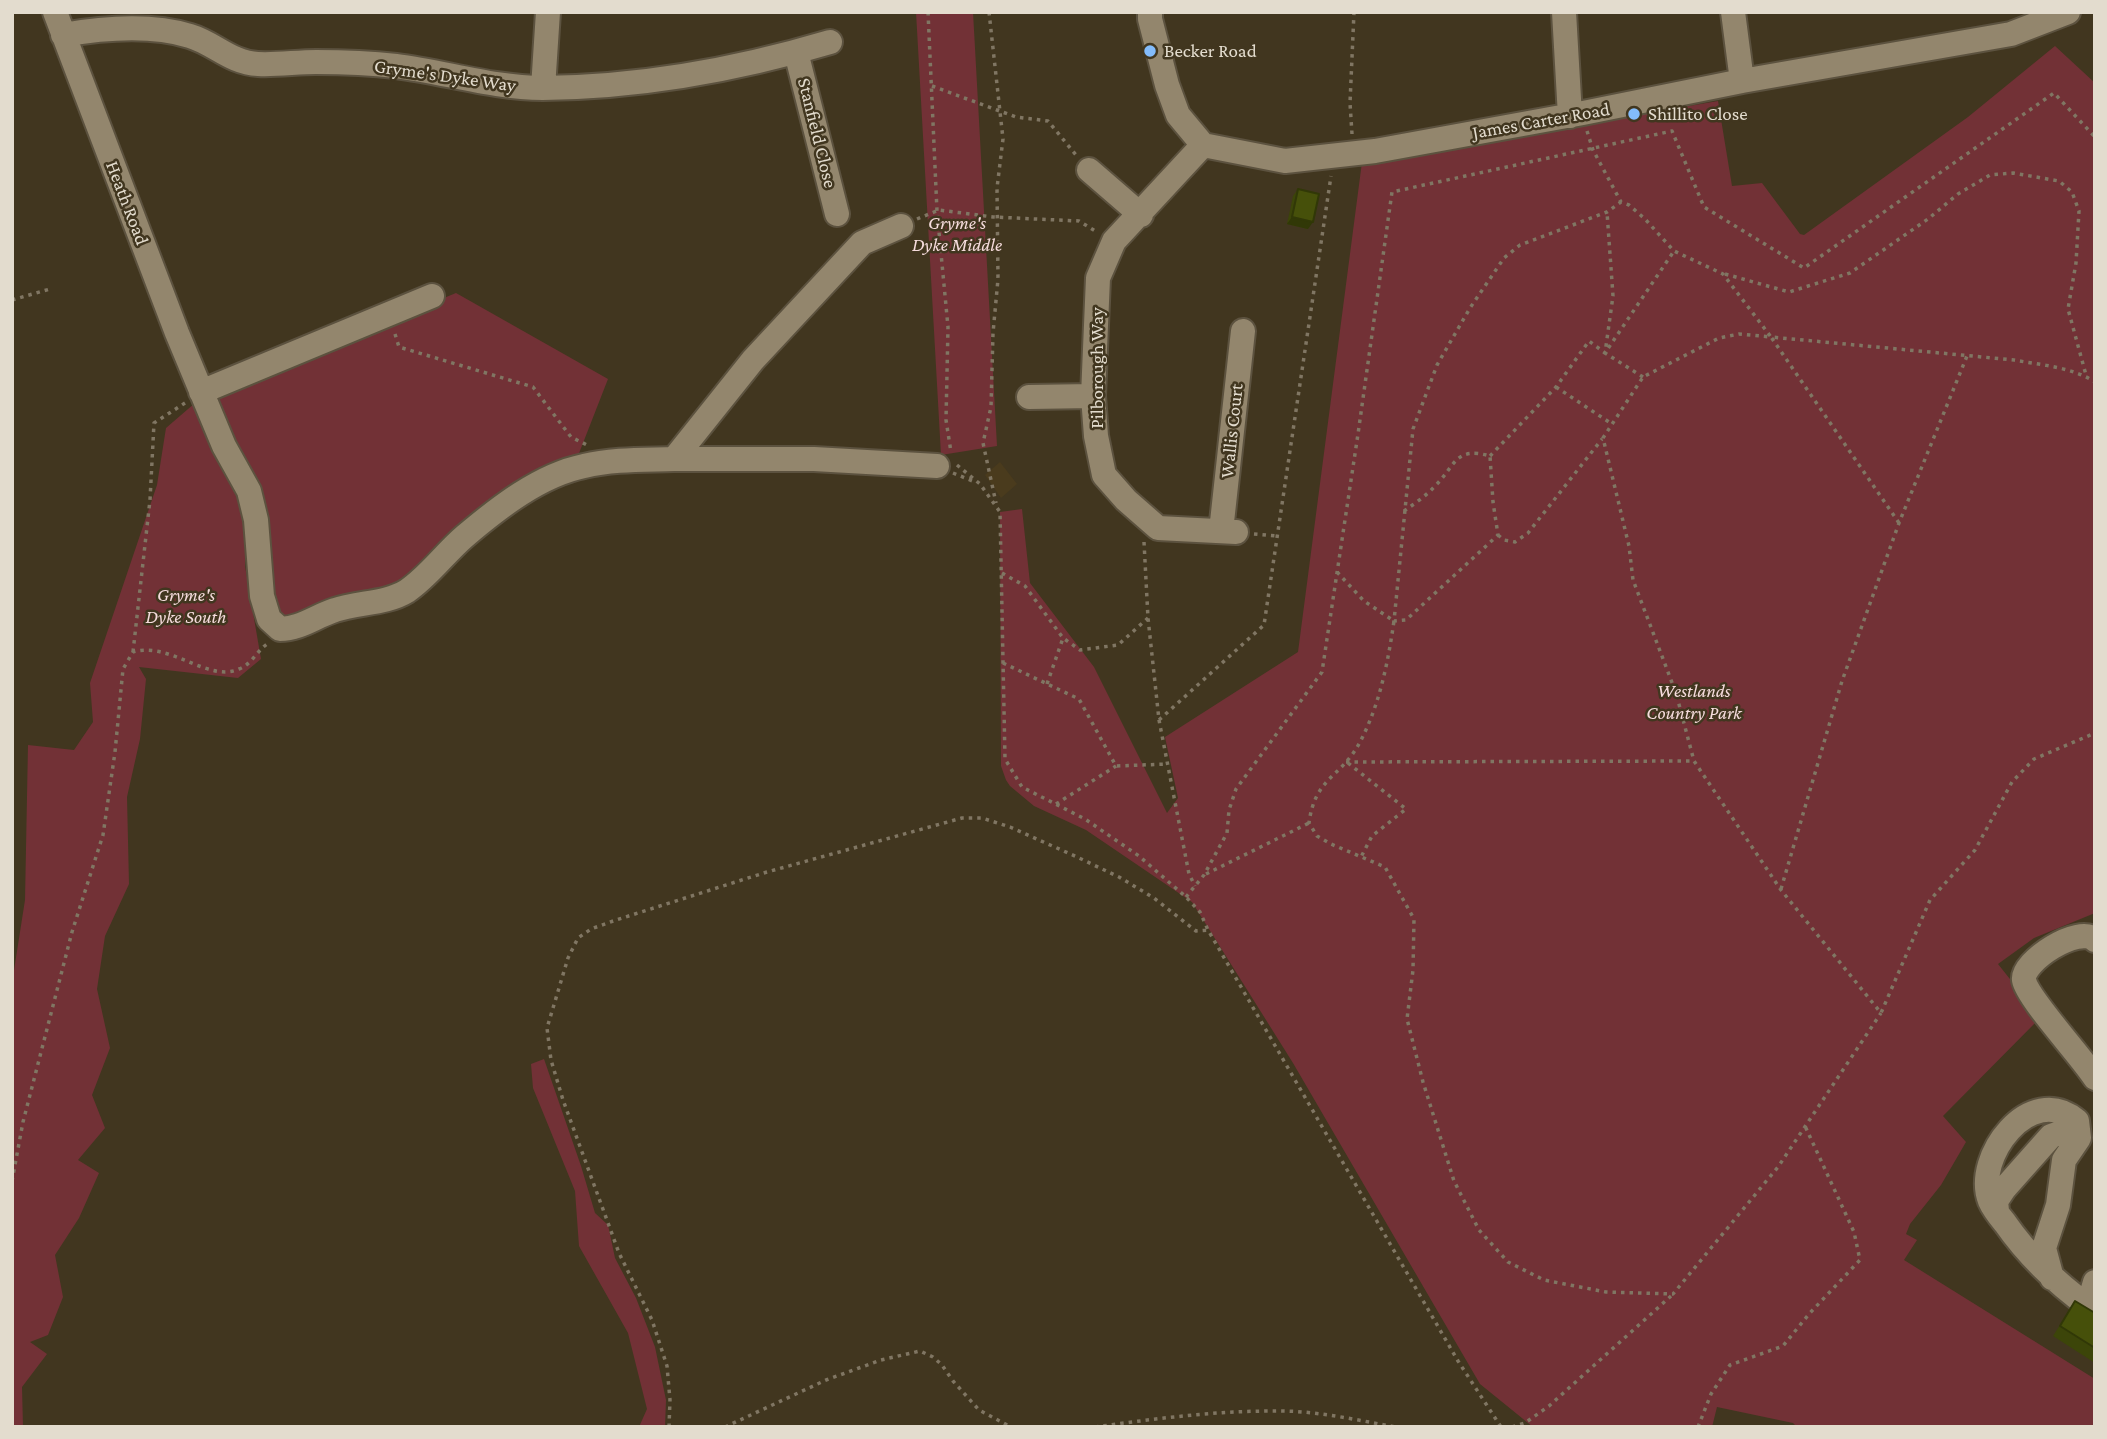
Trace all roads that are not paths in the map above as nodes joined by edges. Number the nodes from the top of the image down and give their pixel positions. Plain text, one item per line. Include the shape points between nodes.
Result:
1 (548, 12) edge
2 (1150, 12) edge
3 (1564, 12) edge
4 (1733, 12) edge
5 (2068, 12) edge
6 (59, 24) edge
7 (830, 43) dead end
8 (796, 52) junction
9 (1742, 81) junction
10 (543, 88) junction
11 (1576, 115) junction
12 (1203, 145) junction
13 (1089, 170) road end
14 (837, 214) dead end
15 (1141, 215) junction
16 (901, 226) dead end
17 (432, 296) dead end
18 (1243, 331) dead end
19 (201, 392) junction
20 (1093, 396) junction
21 (1030, 397) dead end
22 (674, 459) junction
23 (937, 466) road end
24 (1229, 531) joint
25 (2095, 940) edge
26 (2095, 1078) edge
27 (2073, 1147) junction
28 (1997, 1211) junction
29 (2052, 1278) junction
30 (2095, 1282) edge
31 (2091, 1308) edge

1 - 10 street
2 - 12 street via 1178,115
3 - 11 street
4 - 9 street
5 - 9 street, James Carter Road via 2011,34
6 - 10 street, Gryme's Dyke Way via 191,36 227,56 256,64 395,66
6 - 19 street, Heath Road
7 - 8 street, Gryme's Dyke Way
8 - 10 street, Gryme's Dyke Way via 676,78
8 - 14 street, Stanfield Close
9 - 11 street, James Carter Road
11 - 12 street, James Carter Road via 1285,161
12 - 15 street, Pilborough Way
13 - 15 street
15 - 20 street, Pilborough Way via 1114,242 1098,278
16 - 22 street via 862,243 753,360
17 - 19 street
18 - 24 street, Wallis Court
19 - 22 street, Heath Road via 249,491 262,596 269,619 280,629 405,592 463,538 554,476 580,466
20 - 21 street
20 - 24 street, Pilborough Way via 1104,475 1126,500 1158,528
22 - 23 street via 814,459
25 - 26 street via 2078,935 2067,939 2033,962 2024,984
27 - 28 street via 2070,1135 2051,1136 2004,1189 1996,1201
27 - 28 street via 2079,1138 2077,1121 2066,1111 2046,1107 2023,1116 1991,1161 1987,1181
27 - 29 street via 2064,1160 2058,1205 2044,1248
28 - 29 street via 2025,1252
29 - 31 street
30 - 31 street

